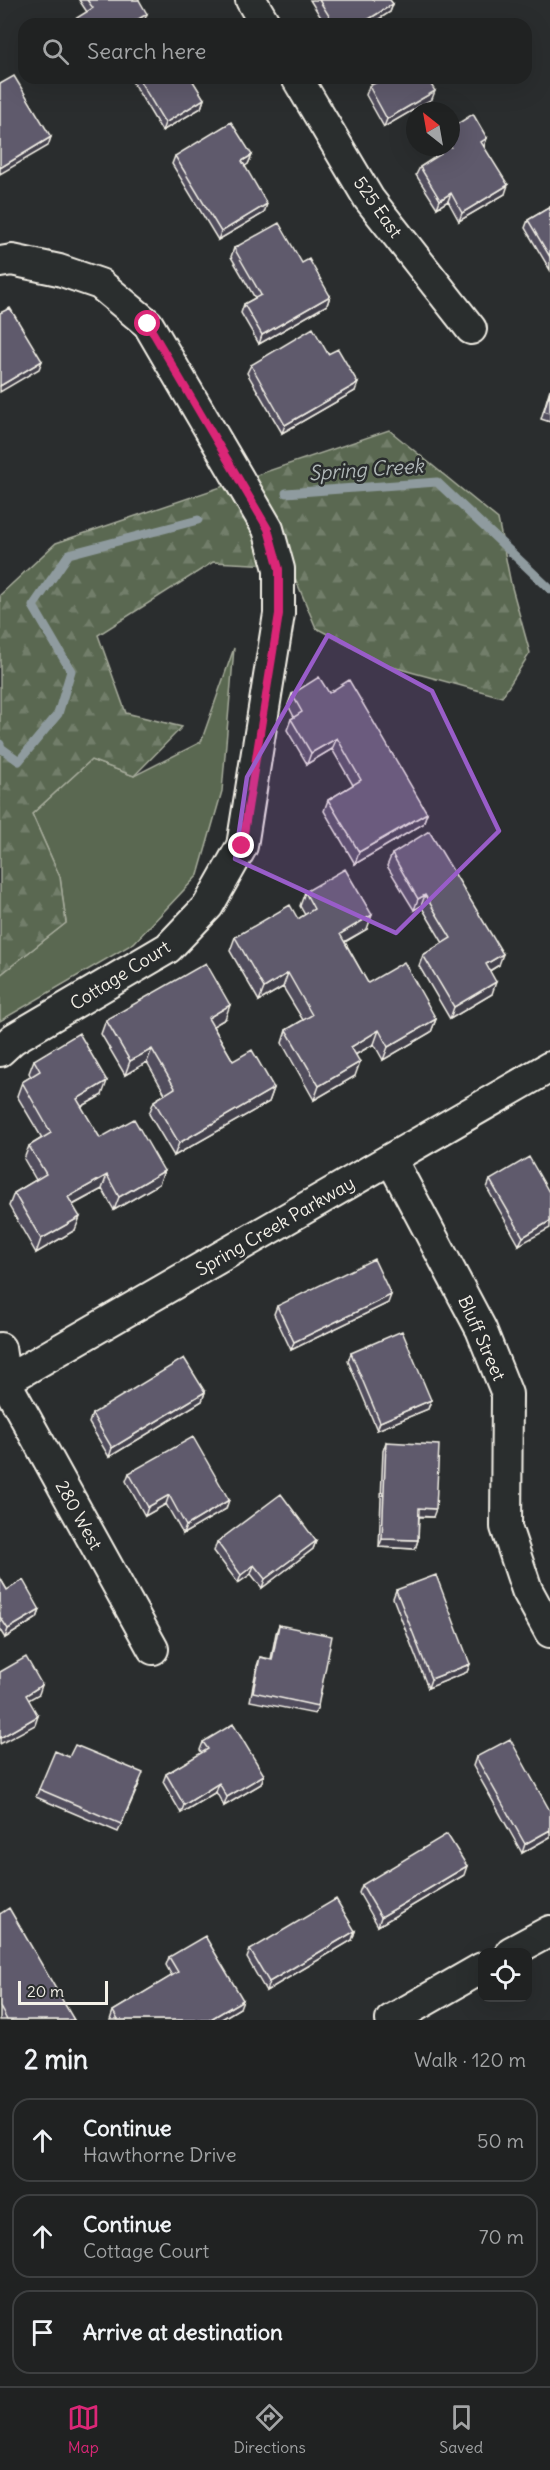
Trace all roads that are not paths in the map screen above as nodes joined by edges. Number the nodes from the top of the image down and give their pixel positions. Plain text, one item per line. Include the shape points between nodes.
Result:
1 (251, 0) edge
2 (262, 18) edge
3 (301, 84) edge
4 (0, 262) edge
5 (471, 329) dead end
6 (0, 1052) edge
7 (550, 1067) edge
8 (391, 1159) junction
9 (0, 1348) edge
10 (2, 1381) edge
11 (550, 1632) edge
12 (153, 1649) dead end
13 (550, 1930) edge
14 (519, 1948) edge
15 (478, 1971) edge
16 (391, 2020) edge

1 - 2 street
3 - 5 street, 525 East via 369,199
4 - 6 street, Cottage Court via 12,260 58,270 100,284 148,324 268,529 279,569 279,614 242,846 208,906 168,948 13,1039
7 - 8 street, Spring Creek Parkway
8 - 10 street, Spring Creek Parkway
8 - 11 street, Bluff Street via 481,1329 507,1394 506,1527 527,1590
9 - 10 street
10 - 12 street, 280 West
13 - 14 street
15 - 16 street

